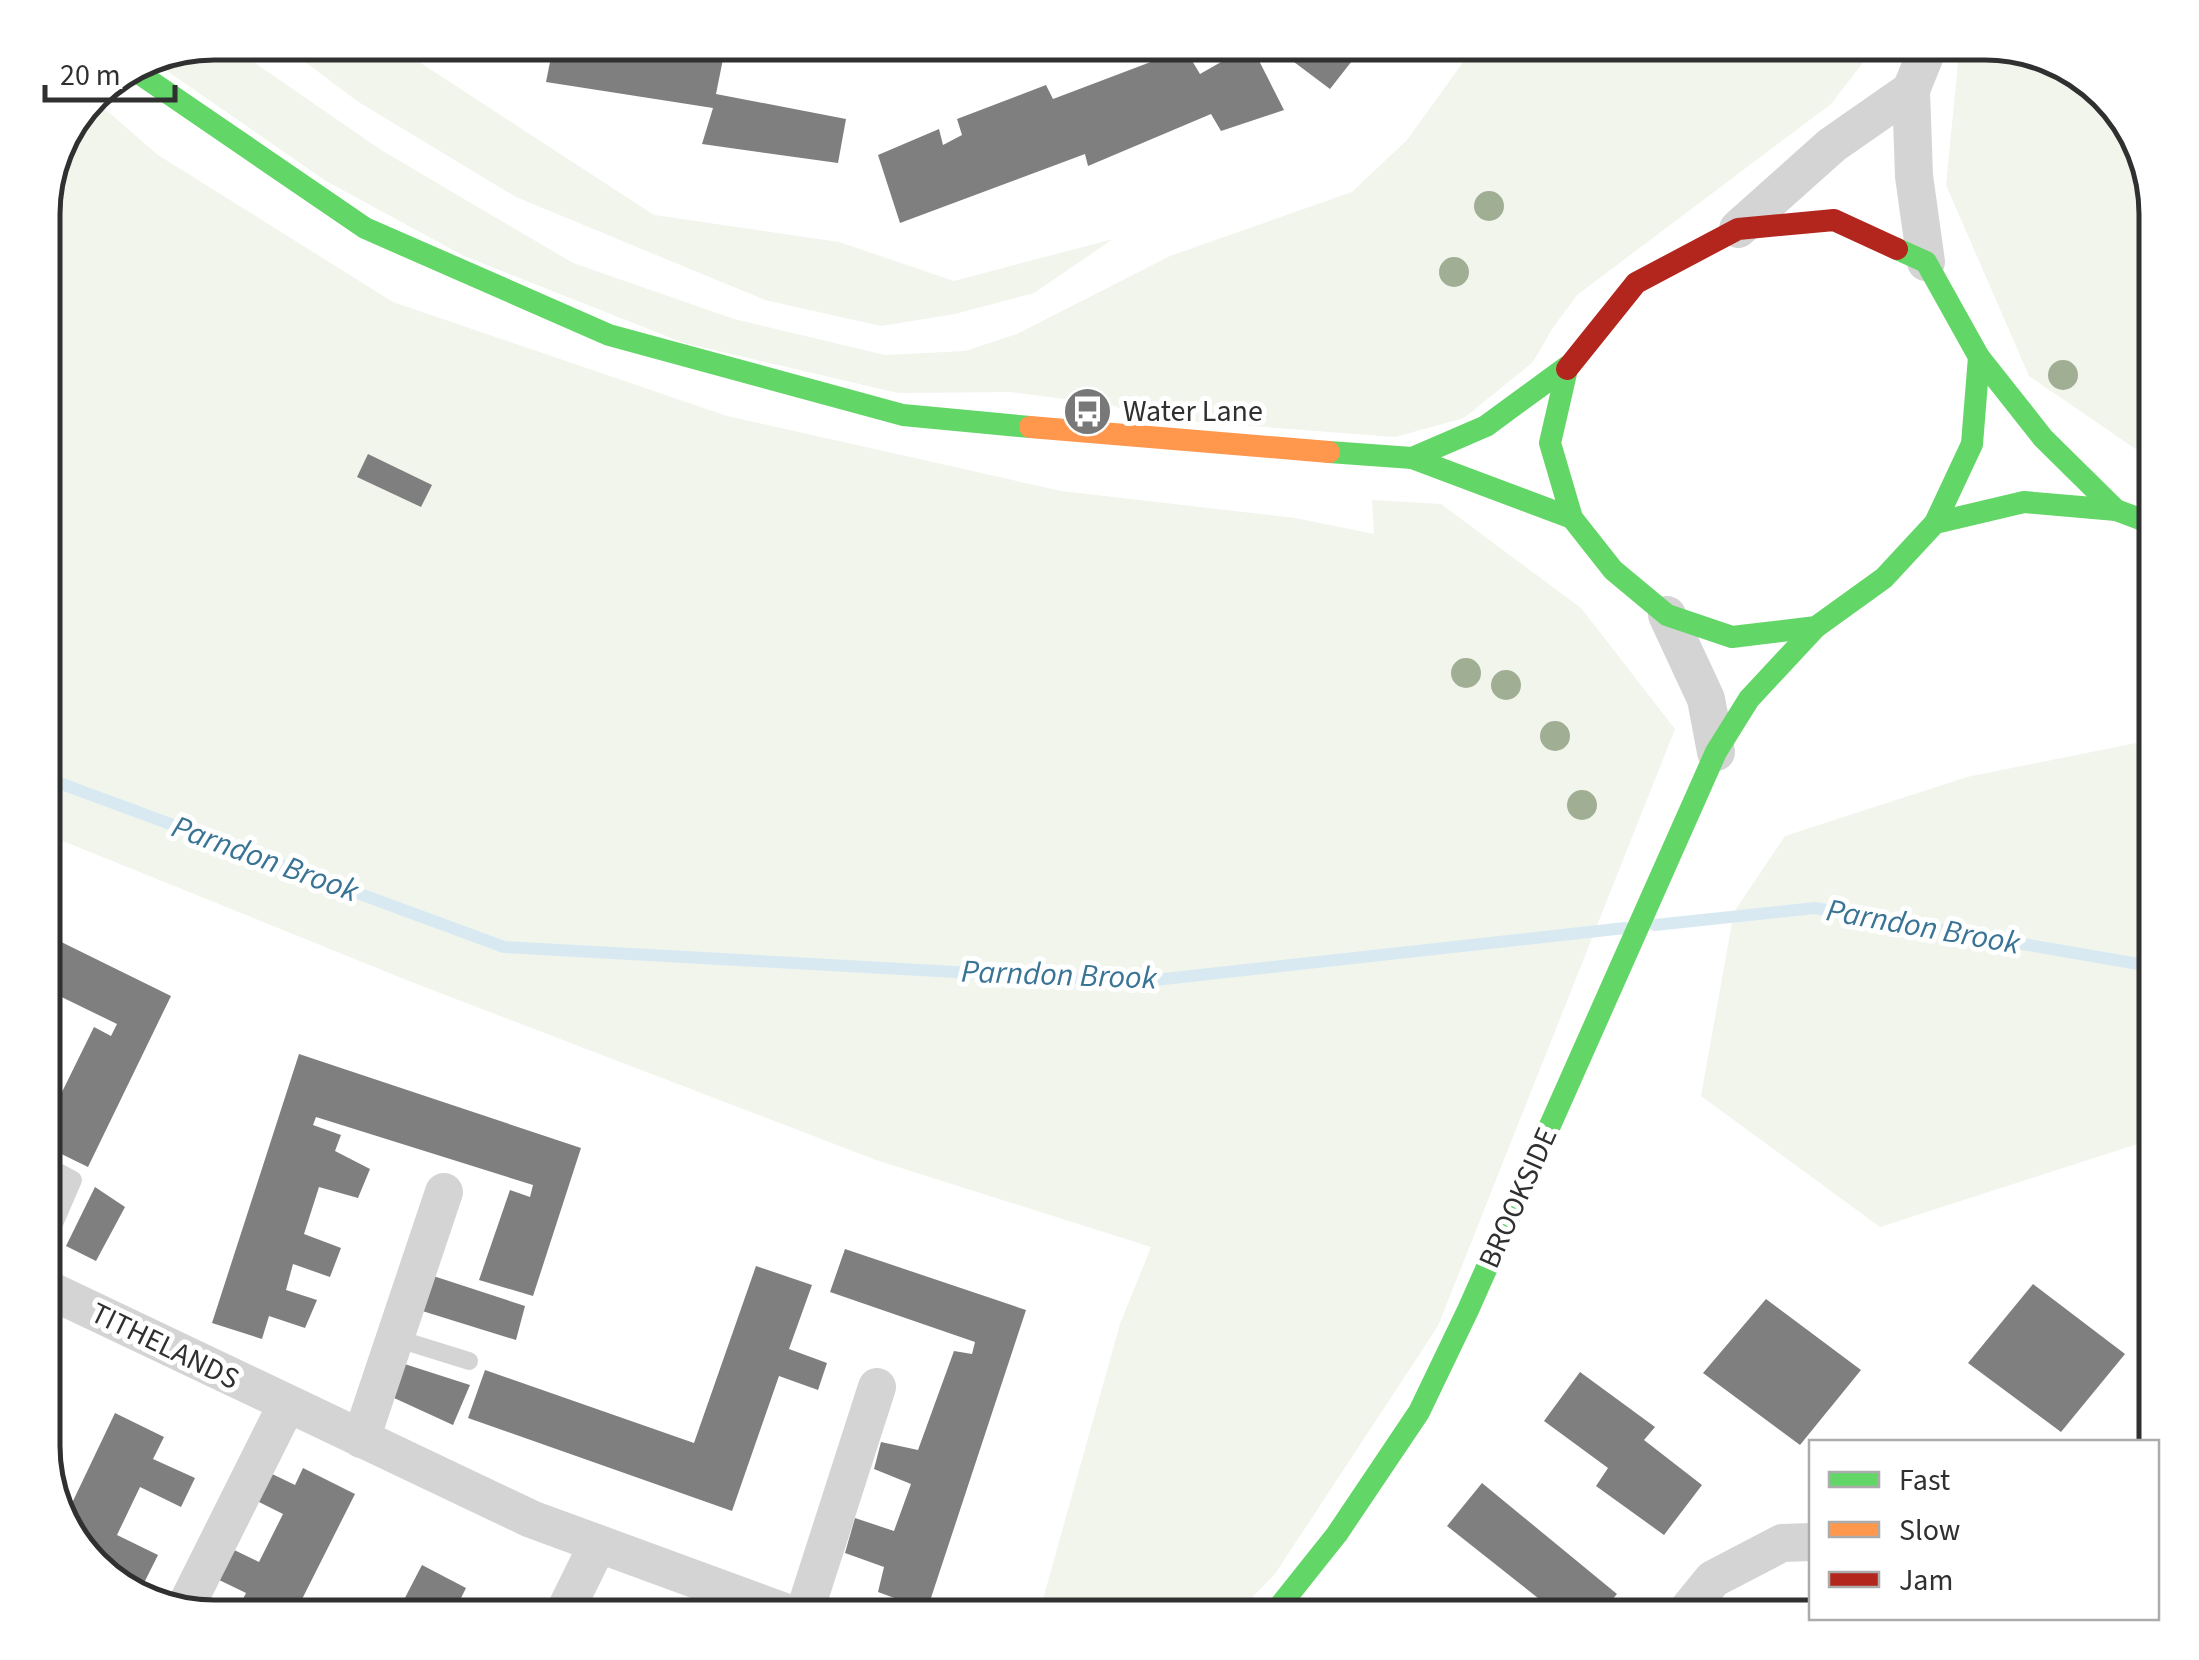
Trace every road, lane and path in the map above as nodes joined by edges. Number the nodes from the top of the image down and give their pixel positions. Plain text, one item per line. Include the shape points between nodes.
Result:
1 (1923, 60) edge
2 (145, 77) edge
3 (1911, 90) junction
4 (1738, 229) junction
5 (1926, 262) junction
6 (1978, 357) junction
7 (1568, 366) junction
8 (1412, 458) junction
9 (2116, 510) junction
10 (1572, 518) junction
11 (2139, 519) edge
12 (1936, 523) junction
13 (1667, 614) junction
14 (1816, 627) junction
15 (1716, 752) junction
16 (60, 1173) edge
17 (444, 1192) dead end
18 (60, 1210) edge
19 (60, 1295) edge
20 (395, 1338) junction
21 (469, 1361) dead end
22 (877, 1386) dead end
23 (287, 1404) junction
24 (360, 1438) junction
25 (1809, 1542) edge
26 (598, 1544) junction
27 (190, 1598) edge
28 (571, 1600) edge
29 (752, 1600) edge
30 (807, 1600) edge
31 (1286, 1600) edge
32 (1696, 1600) edge

1 - 3 street
2 - 8 main road via 365,228 609,335 903,415
3 - 4 street via 1832,145
3 - 5 street
4 - 5 main road via 1834,220
4 - 7 main road via 1636,282
5 - 6 main road
6 - 9 main road via 2043,438
6 - 12 main road via 1972,444
7 - 8 main road via 1486,426
7 - 10 main road via 1550,443
8 - 10 main road
9 - 11 main road
9 - 12 main road via 2024,502
10 - 13 main road via 1612,570
12 - 14 main road, BROOKSIDE via 1884,578
13 - 14 main road via 1732,638
13 - 15 street via 1706,699
14 - 15 main road, BROOKSIDE via 1749,700
15 - 31 main road, BROOKSIDE via 1419,1412
16 - 18 lane via 73,1180
17 - 20 street
19 - 23 street, TITHELANDS
20 - 21 lane
20 - 24 street
22 - 30 street, TITHELANDS
23 - 24 street, TITHELANDS
23 - 27 street
24 - 26 street, TITHELANDS
25 - 32 street via 1782,1543 1713,1579
26 - 28 street
26 - 29 street, TITHELANDS

